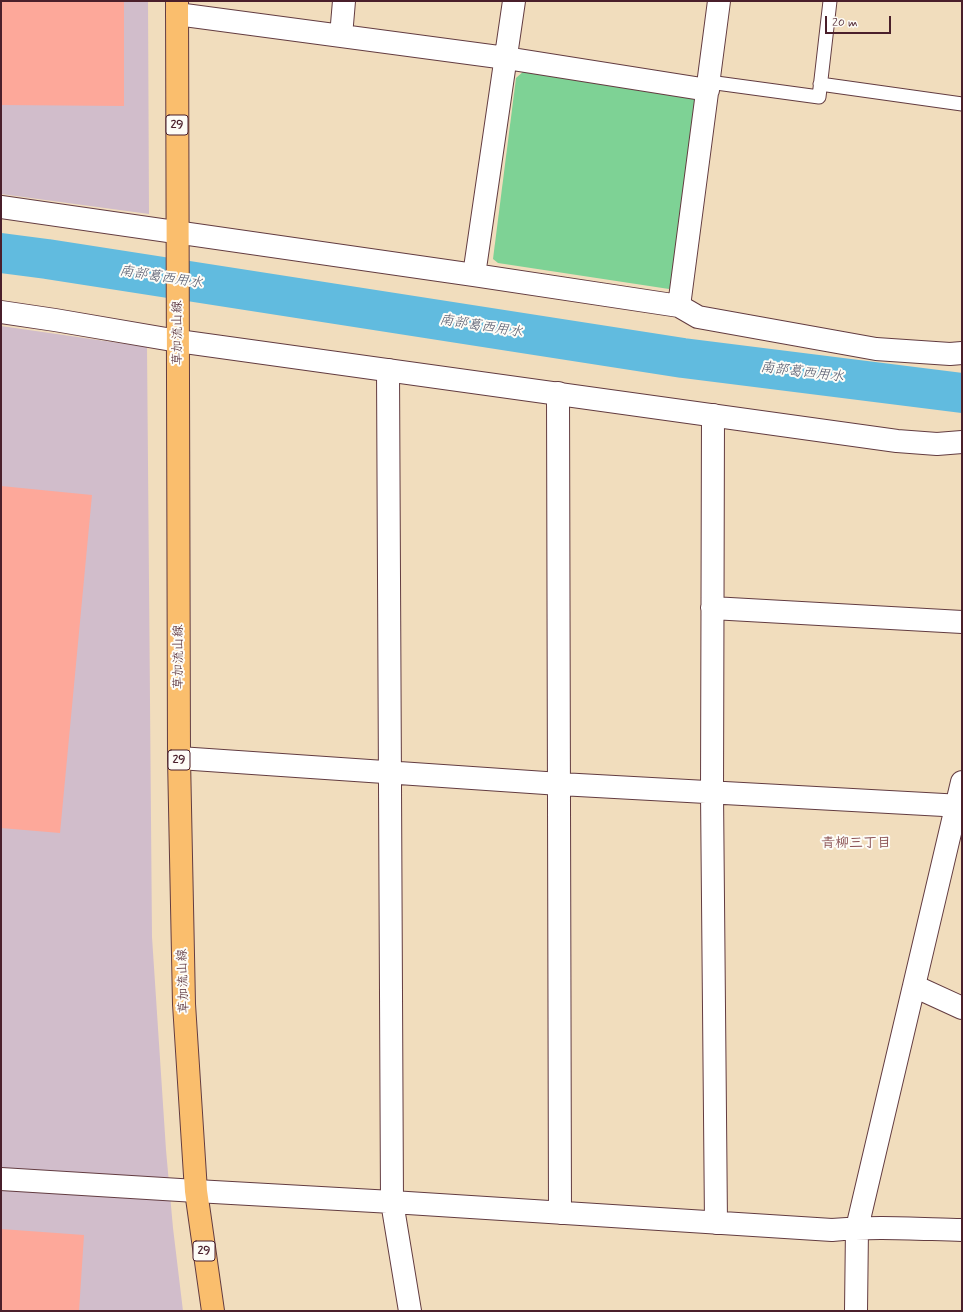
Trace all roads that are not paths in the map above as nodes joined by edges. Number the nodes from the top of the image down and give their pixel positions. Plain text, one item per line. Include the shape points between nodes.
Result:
1 (344, 1) edge
2 (514, 1) edge
3 (719, 1) edge
4 (830, 1) edge
5 (177, 7) edge
6 (341, 36) junction
7 (506, 58) junction
8 (820, 84) junction
9 (709, 86) junction
10 (962, 104) edge
11 (1, 207) edge
12 (178, 240) junction
13 (474, 274) junction
14 (679, 306) junction
15 (1, 312) edge
16 (178, 334) junction
17 (962, 353) edge
18 (388, 370) junction
19 (558, 394) junction
20 (713, 415) junction
21 (962, 442) edge
22 (712, 608) junction
23 (962, 622) edge
24 (178, 758) junction
25 (390, 772) junction
26 (962, 782) edge
27 (560, 784) junction
28 (712, 793) junction
29 (959, 806) edge
30 (914, 986) junction
31 (962, 1008) edge
32 (1, 1179) edge
33 (196, 1191) junction
34 (392, 1202) junction
35 (560, 1213) junction
36 (716, 1223) junction
37 (857, 1228) junction
38 (962, 1230) edge
39 (213, 1311) edge
40 (410, 1311) edge
41 (856, 1311) edge

1 - 6 street
2 - 7 street
3 - 9 street
4 - 8 lane
5 - 6 street
5 - 12 main road, 草加流山線 / 29
6 - 7 street
7 - 9 street
7 - 13 street
8 - 9 lane via 819,97
8 - 10 lane
9 - 14 street
11 - 12 street
12 - 13 street
12 - 16 main road, 草加流山線 / 29
13 - 14 street
14 - 17 street via 698,317 876,349
15 - 16 street
16 - 18 street
16 - 24 main road, 草加流山線 / 29
18 - 19 street
18 - 25 street
19 - 20 street
19 - 27 street
20 - 21 street via 897,441 937,444
20 - 22 street
22 - 23 street
22 - 28 street
24 - 25 street
24 - 33 main road, 草加流山線 / 29 via 184,1004
25 - 27 street
25 - 34 street
26 - 29 street
27 - 28 street
27 - 35 street
28 - 29 street
28 - 36 street
29 - 30 street
30 - 31 street
30 - 37 street
32 - 33 street
33 - 34 street
33 - 39 main road, 草加流山線 / 29
34 - 35 street
34 - 40 street
35 - 36 street
36 - 37 street via 832,1230
37 - 38 street
37 - 41 street

